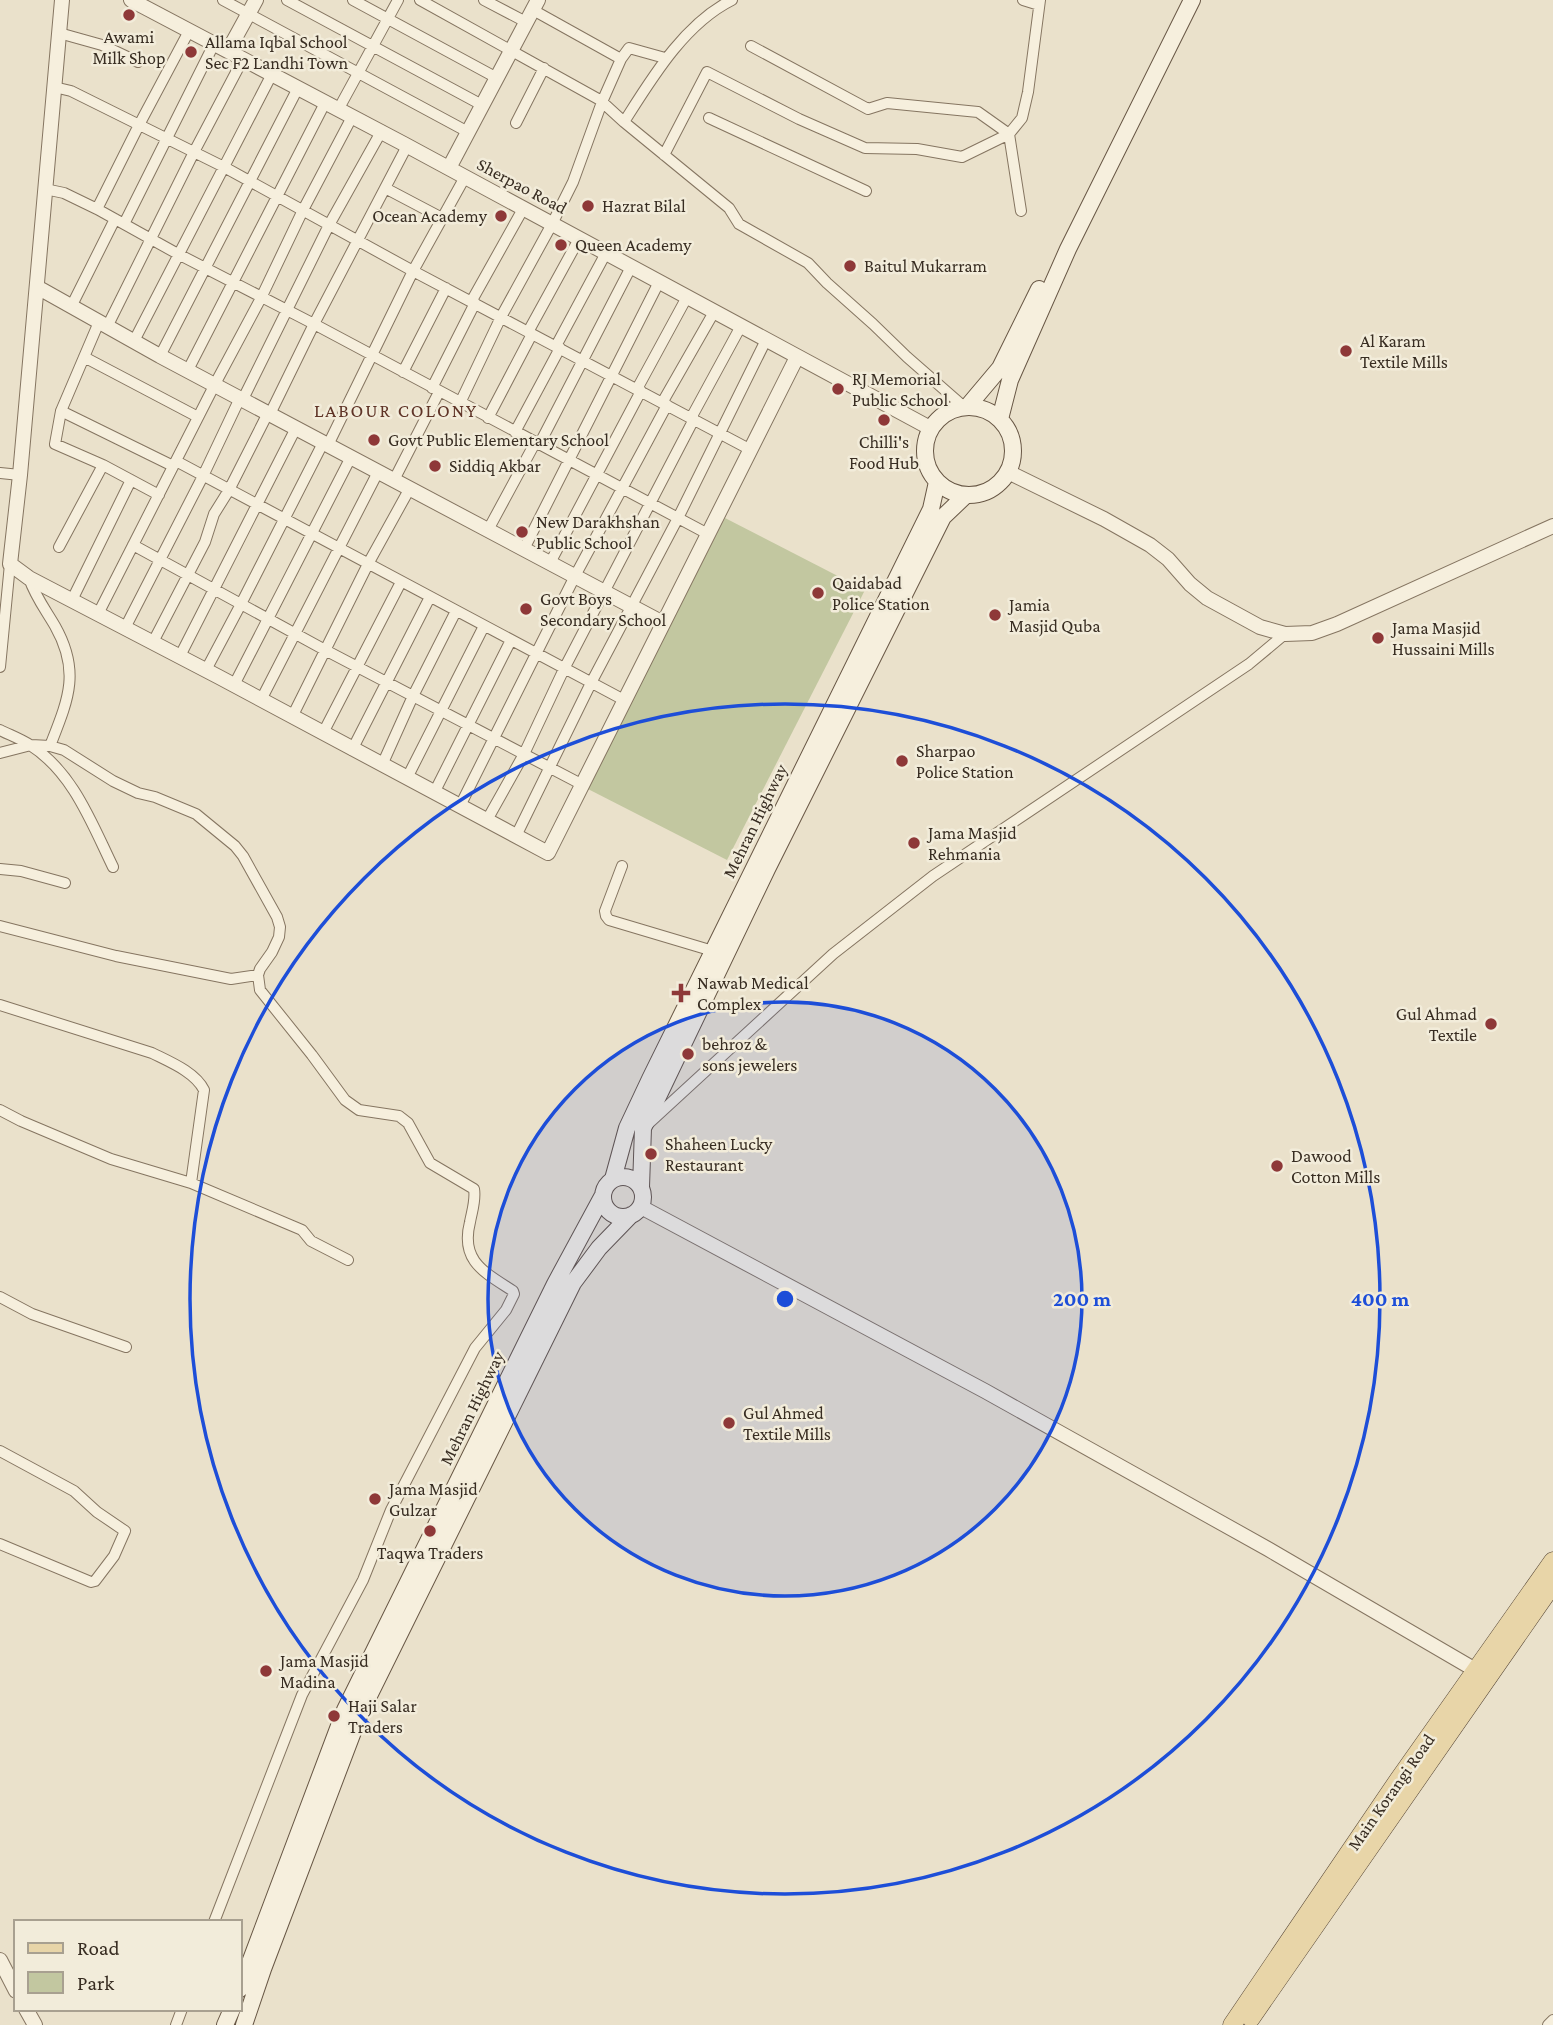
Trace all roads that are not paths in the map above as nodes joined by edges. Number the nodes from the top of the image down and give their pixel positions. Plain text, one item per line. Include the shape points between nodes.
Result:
1 (62, 0) edge
2 (223, 0) edge
3 (256, 0) edge
4 (287, 0) edge
5 (353, 0) edge
6 (398, 0) edge
7 (420, 0) edge
8 (484, 0) edge
9 (732, 0) edge
10 (1023, 0) edge
11 (1181, 0) edge
12 (1192, 0) edge
13 (139, 2) edge
14 (1039, 3) edge
15 (532, 11) edge
16 (248, 14) junction
17 (387, 20) junction
18 (1172, 29) junction
19 (189, 31) junction
20 (59, 33) junction
21 (214, 44) junction
22 (373, 46) junction
23 (751, 46) dead end
24 (511, 50) junction
25 (228, 51) junction
26 (665, 58) junction
27 (243, 59) junction
28 (621, 59) junction
29 (138, 62) dead end
30 (544, 68) junction
31 (358, 73) junction
32 (272, 74) junction
33 (497, 78) junction
34 (54, 87) junction
35 (298, 88) junction
36 (602, 102) junction
37 (482, 105) junction
38 (339, 110) junction
39 (709, 118) dead end
40 (624, 122) junction
41 (516, 123) dead end
42 (139, 125) junction
43 (381, 132) junction
44 (468, 132) junction
45 (1009, 134) junction
46 (166, 138) junction
47 (408, 146) junction
48 (194, 152) junction
49 (664, 155) junction
50 (224, 167) junction
51 (449, 168) junction
52 (465, 177) junction
53 (250, 181) junction
54 (385, 188) junction
55 (46, 189) junction
56 (866, 191) dead end
57 (277, 196) junction
58 (97, 209) junction
59 (523, 209) junction
60 (303, 210) junction
61 (1021, 211) dead end
62 (442, 218) junction
63 (119, 222) junction
64 (552, 224) junction
65 (329, 225) junction
66 (151, 239) junction
67 (579, 239) junction
68 (357, 240) junction
69 (606, 253) junction
70 (178, 254) junction
71 (631, 267) junction
72 (205, 269) junction
73 (413, 271) junction
74 (659, 282) junction
75 (234, 283) junction
76 (37, 287) junction
77 (446, 288) junction
78 (261, 298) junction
79 (687, 298) junction
80 (473, 302) junction
81 (71, 307) junction
82 (286, 310) junction
83 (714, 312) junction
84 (501, 317) junction
85 (103, 324) junction
86 (314, 324) junction
87 (740, 326) junction
88 (530, 333) junction
89 (766, 340) junction
90 (134, 341) junction
91 (558, 347) junction
92 (160, 356) junction
93 (372, 356) junction
94 (84, 357) junction
95 (797, 357) junction
96 (584, 361) junction
97 (188, 370) junction
98 (403, 372) junction
99 (611, 375) junction
100 (215, 384) junction
101 (436, 390) junction
102 (639, 390) junction
103 (241, 399) junction
104 (460, 403) junction
105 (665, 404) junction
106 (965, 406) junction
107 (61, 411) junction
108 (269, 414) junction
109 (198, 417) junction
110 (488, 418) junction
111 (692, 419) junction
112 (1000, 419) junction
113 (296, 428) junction
114 (930, 428) junction
115 (515, 432) junction
116 (719, 433) junction
117 (326, 444) junction
118 (538, 444) junction
119 (751, 450) junction
120 (351, 457) junction
121 (569, 461) junction
122 (174, 464) junction
123 (103, 465) junction
124 (378, 472) junction
125 (1008, 472) junction
126 (0, 473) edge
127 (20, 475) junction
128 (597, 475) junction
129 (203, 476) junction
130 (131, 480) junction
131 (394, 480) junction
132 (937, 482) junction
133 (410, 488) junction
134 (622, 489) junction
135 (229, 490) junction
136 (159, 495) junction
137 (965, 496) junction
138 (649, 503) junction
139 (256, 505) junction
140 (678, 518) junction
141 (284, 520) junction
142 (1553, 526) edge
143 (488, 530) junction
144 (312, 534) junction
145 (708, 534) junction
146 (133, 545) junction
147 (59, 547) dead end
148 (339, 549) junction
149 (524, 549) junction
150 (161, 560) junction
151 (550, 563) junction
152 (10, 564) junction
153 (368, 564) junction
154 (187, 574) junction
155 (575, 576) junction
156 (29, 578) junction
157 (401, 582) junction
158 (215, 590) junction
159 (604, 591) junction
160 (430, 597) junction
161 (72, 600) junction
162 (242, 604) junction
163 (632, 606) junction
164 (456, 611) junction
165 (98, 614) junction
166 (268, 619) junction
167 (663, 622) junction
168 (484, 626) junction
169 (125, 628) junction
170 (295, 634) junction
171 (1285, 634) junction
172 (511, 640) junction
173 (153, 642) junction
174 (325, 650) junction
175 (538, 654) junction
176 (180, 656) junction
177 (0, 667) edge
178 (357, 667) junction
179 (564, 668) junction
180 (206, 670) junction
181 (386, 682) junction
182 (591, 683) junction
183 (234, 685) junction
184 (413, 696) junction
185 (261, 700) junction
186 (624, 700) junction
187 (440, 710) junction
188 (292, 716) junction
189 (468, 725) junction
190 (0, 730) edge
191 (323, 733) junction
192 (494, 738) junction
193 (31, 745) junction
194 (51, 746) junction
195 (352, 750) junction
196 (0, 753) edge
197 (524, 754) junction
198 (382, 765) junction
199 (550, 767) junction
200 (407, 778) junction
201 (581, 784) junction
202 (434, 793) junction
203 (460, 806) junction
204 (487, 820) junction
205 (516, 836) junction
206 (622, 866) dead end
207 (113, 867) dead end
208 (0, 869) edge
209 (65, 883) dead end
210 (0, 926) edge
211 (713, 951) junction
212 (258, 975) junction
213 (0, 1005) edge
214 (0, 1110) edge
215 (643, 1128) junction
216 (613, 1179) junction
217 (191, 1184) junction
218 (641, 1187) junction
219 (603, 1198) junction
220 (636, 1211) junction
221 (348, 1260) dead end
222 (0, 1297) edge
223 (126, 1348) dead end
224 (0, 1451) edge
225 (0, 1544) edge
226 (1553, 1561) edge
227 (1553, 1584) edge
228 (1482, 1674) junction
229 (215, 1920) edge
230 (0, 1960) edge
231 (242, 1984) edge
232 (14, 1987) edge
233 (1553, 2020) edge
234 (244, 2025) edge
235 (1232, 2025) edge
236 (1246, 2025) edge
237 (1548, 2025) edge

1 - 20 street
2 - 16 street
3 - 16 street
4 - 22 street
5 - 17 street
6 - 17 street
7 - 24 street
8 - 15 street
9 - 26 street via 717,8
10 - 14 street
11 - 18 main road
12 - 18 main road
13 - 19 street, Sherpao Road
14 - 45 street via 1028,92 1021,118
15 - 24 street
15 - 28 street
16 - 25 street
16 - 31 street
17 - 22 street
17 - 33 street
18 - 106 main road via 1000,368
18 - 112 main road via 1010,380
19 - 21 street, Sherpao Road
19 - 42 street
20 - 29 street via 102,45
20 - 34 street
21 - 25 street, Sherpao Road
21 - 46 street
22 - 31 street
22 - 37 street
23 - 45 street via 868,109 887,103 978,113
24 - 30 street
24 - 33 street
25 - 27 street, Sherpao Road
26 - 28 street via 629,48
26 - 40 street
27 - 32 street, Sherpao Road
27 - 48 street
28 - 36 street
30 - 36 street
30 - 41 street
31 - 38 street
31 - 44 street
32 - 35 street, Sherpao Road
32 - 50 street
33 - 37 street
34 - 42 street
34 - 55 street
35 - 38 street, Sherpao Road
35 - 53 street
36 - 40 street
36 - 64 street via 573,182
37 - 44 street
38 - 43 street, Sherpao Road
38 - 57 street
38 - 60 street
39 - 56 street
40 - 49 street
42 - 46 street
42 - 58 street
43 - 47 street, Sherpao Road
43 - 65 street
44 - 51 street
45 - 49 street via 962,157 917,149 865,148 707,72
45 - 61 street
46 - 48 street
46 - 63 street
47 - 51 street, Sherpao Road
47 - 54 street
48 - 50 street
48 - 66 street
49 - 106 street via 729,208 739,224 808,263
50 - 53 street
50 - 70 street
51 - 52 street, Sherpao Road
52 - 59 street, Sherpao Road
52 - 62 street
53 - 57 street
53 - 72 street
54 - 62 street
54 - 68 street
55 - 58 street
55 - 76 street
57 - 60 street
57 - 75 street
58 - 63 street
59 - 64 street, Sherpao Road
59 - 80 street
60 - 65 street
60 - 78 street
62 - 73 street
63 - 66 street
63 - 81 street
64 - 67 street, Sherpao Road
64 - 84 street
65 - 68 street
65 - 82 street
66 - 70 street
66 - 85 street
67 - 69 street, Sherpao Road
67 - 88 street
68 - 73 street
68 - 86 street
69 - 71 street, Sherpao Road
69 - 91 street
70 - 72 street
70 - 90 street
71 - 74 street, Sherpao Road
71 - 96 street
72 - 75 street
72 - 92 street
73 - 77 street
73 - 93 street
74 - 79 street, Sherpao Road
74 - 99 street
75 - 78 street
75 - 97 street
76 - 81 street
76 - 127 street
77 - 80 street
77 - 98 street
78 - 82 street
78 - 100 street
79 - 83 street, Sherpao Road
79 - 102 street
80 - 84 street
80 - 101 street
81 - 85 street
82 - 86 street
82 - 103 street
83 - 87 street, Sherpao Road
83 - 105 street
84 - 88 street
84 - 104 street
85 - 90 street
85 - 94 street
86 - 93 street
86 - 108 street
87 - 89 street, Sherpao Road
87 - 111 street
88 - 91 street
88 - 110 street
89 - 95 street, Sherpao Road
89 - 116 street
90 - 92 street
91 - 96 street
91 - 115 street
92 - 97 street
93 - 98 street
93 - 117 street
94 - 107 street
94 - 109 street
95 - 114 street, Sherpao Road
95 - 119 street
96 - 99 street
96 - 118 street
97 - 100 street
98 - 101 street
99 - 102 street
99 - 121 street
100 - 103 street
100 - 109 street
101 - 104 street
101 - 131 street
102 - 105 street
102 - 128 street
103 - 108 street
103 - 129 street
104 - 110 street
105 - 111 street
105 - 134 street
106 - 112 main road via 979,407
106 - 114 main road via 950,410
107 - 122 street
107 - 123 street via 55,444
108 - 113 street
108 - 135 street
109 - 122 street
110 - 115 street
111 - 116 street
111 - 138 street
112 - 125 main road via 1014,449
113 - 117 street
113 - 139 street
114 - 132 main road via 924,447 927,466
115 - 118 street
116 - 119 street
116 - 140 street
117 - 120 street
117 - 141 street
118 - 121 street
118 - 143 street
119 - 145 street
120 - 124 street
120 - 144 street
121 - 128 street
121 - 149 street
122 - 129 street
122 - 136 street
123 - 130 street
123 - 147 street
124 - 131 street
124 - 148 street
125 - 137 main road via 990,490
125 - 171 street via 1150,545 1207,598 1260,628
126 - 127 street
127 - 152 street
128 - 134 street
128 - 151 street
129 - 135 street
129 - 150 street
130 - 136 street
130 - 161 street
131 - 133 street
132 - 137 main road
132 - 211 main road, Mehran Highway via 930,509
133 - 143 street
133 - 153 street
134 - 138 street
134 - 155 street
135 - 139 street
135 - 154 street
136 - 146 street
137 - 215 main road via 943,517
138 - 140 street
138 - 159 street
139 - 141 street
139 - 158 street
140 - 145 street
140 - 163 street
141 - 144 street
141 - 162 street
142 - 171 street via 1337,624 1312,633
143 - 149 street
144 - 148 street
144 - 166 street
145 - 167 street
146 - 150 street
146 - 165 street
148 - 153 street
148 - 170 street
149 - 151 street
150 - 154 street
150 - 169 street
151 - 155 street
152 - 156 street
152 - 177 street
153 - 157 street
153 - 174 street
154 - 158 street
154 - 173 street
155 - 159 street
155 - 175 street
156 - 161 street
156 - 194 street via 70,665 68,697
157 - 160 street
157 - 178 street
158 - 162 street
158 - 176 street
159 - 163 street
159 - 179 street
160 - 164 street
160 - 181 street
161 - 165 street
162 - 166 street
162 - 180 street
163 - 167 street
163 - 182 street
164 - 168 street
164 - 184 street
165 - 169 street
166 - 170 street
166 - 183 street
167 - 186 street
168 - 172 street
168 - 187 street
169 - 173 street
170 - 174 street
170 - 185 street
171 - 215 street via 1249,664 933,876 833,954
172 - 175 street
172 - 189 street
173 - 176 street
174 - 178 street
174 - 188 street
175 - 179 street
175 - 192 street
176 - 180 street
178 - 181 street
178 - 191 street
179 - 182 street
179 - 197 street
180 - 183 street
181 - 184 street
181 - 195 street
182 - 186 street
182 - 199 street
183 - 185 street
184 - 187 street
184 - 198 street
185 - 188 street
186 - 201 street
187 - 189 street
187 - 200 street
188 - 191 street
189 - 192 street
189 - 202 street
190 - 193 street
191 - 195 street
192 - 197 street
192 - 203 street
193 - 194 street
193 - 196 street
193 - 207 street via 72,787
194 - 212 street via 138,793 196,814 235,846 280,928
195 - 198 street
197 - 199 street
197 - 204 street
198 - 200 street
199 - 201 street
199 - 205 street
200 - 202 street
201 - 205 street via 548,853
202 - 203 street
203 - 204 street
204 - 205 street
206 - 211 street via 605,911 609,920
208 - 209 street
210 - 212 street via 116,957 231,979
211 - 216 main road, Mehran Highway via 627,1128
212 - 229 street via 260,990 345,1100 359,1110 399,1116 430,1163 474,1189 468,1249 478,1266 514,1294 475,1348 302,1695
213 - 217 street via 152,1053 201,1084 205,1090
214 - 217 street via 111,1159
215 - 218 main road
216 - 218 main road via 628,1177
216 - 219 main road
217 - 221 street via 302,1230 310,1241
218 - 220 main road via 643,1195
219 - 220 main road via 615,1216
219 - 231 main road, Mehran Highway via 555,1284 345,1710
220 - 228 street via 985,1391
220 - 234 main road via 573,1283 359,1716
222 - 223 street via 32,1314
224 - 225 street via 74,1491 125,1531 114,1556 91,1583
226 - 228 main road, Main Korangi Road
227 - 228 main road, Main Korangi Road
228 - 235 main road, Main Korangi Road via 1399,1779
228 - 236 main road, Main Korangi Road
230 - 232 street
233 - 237 street

